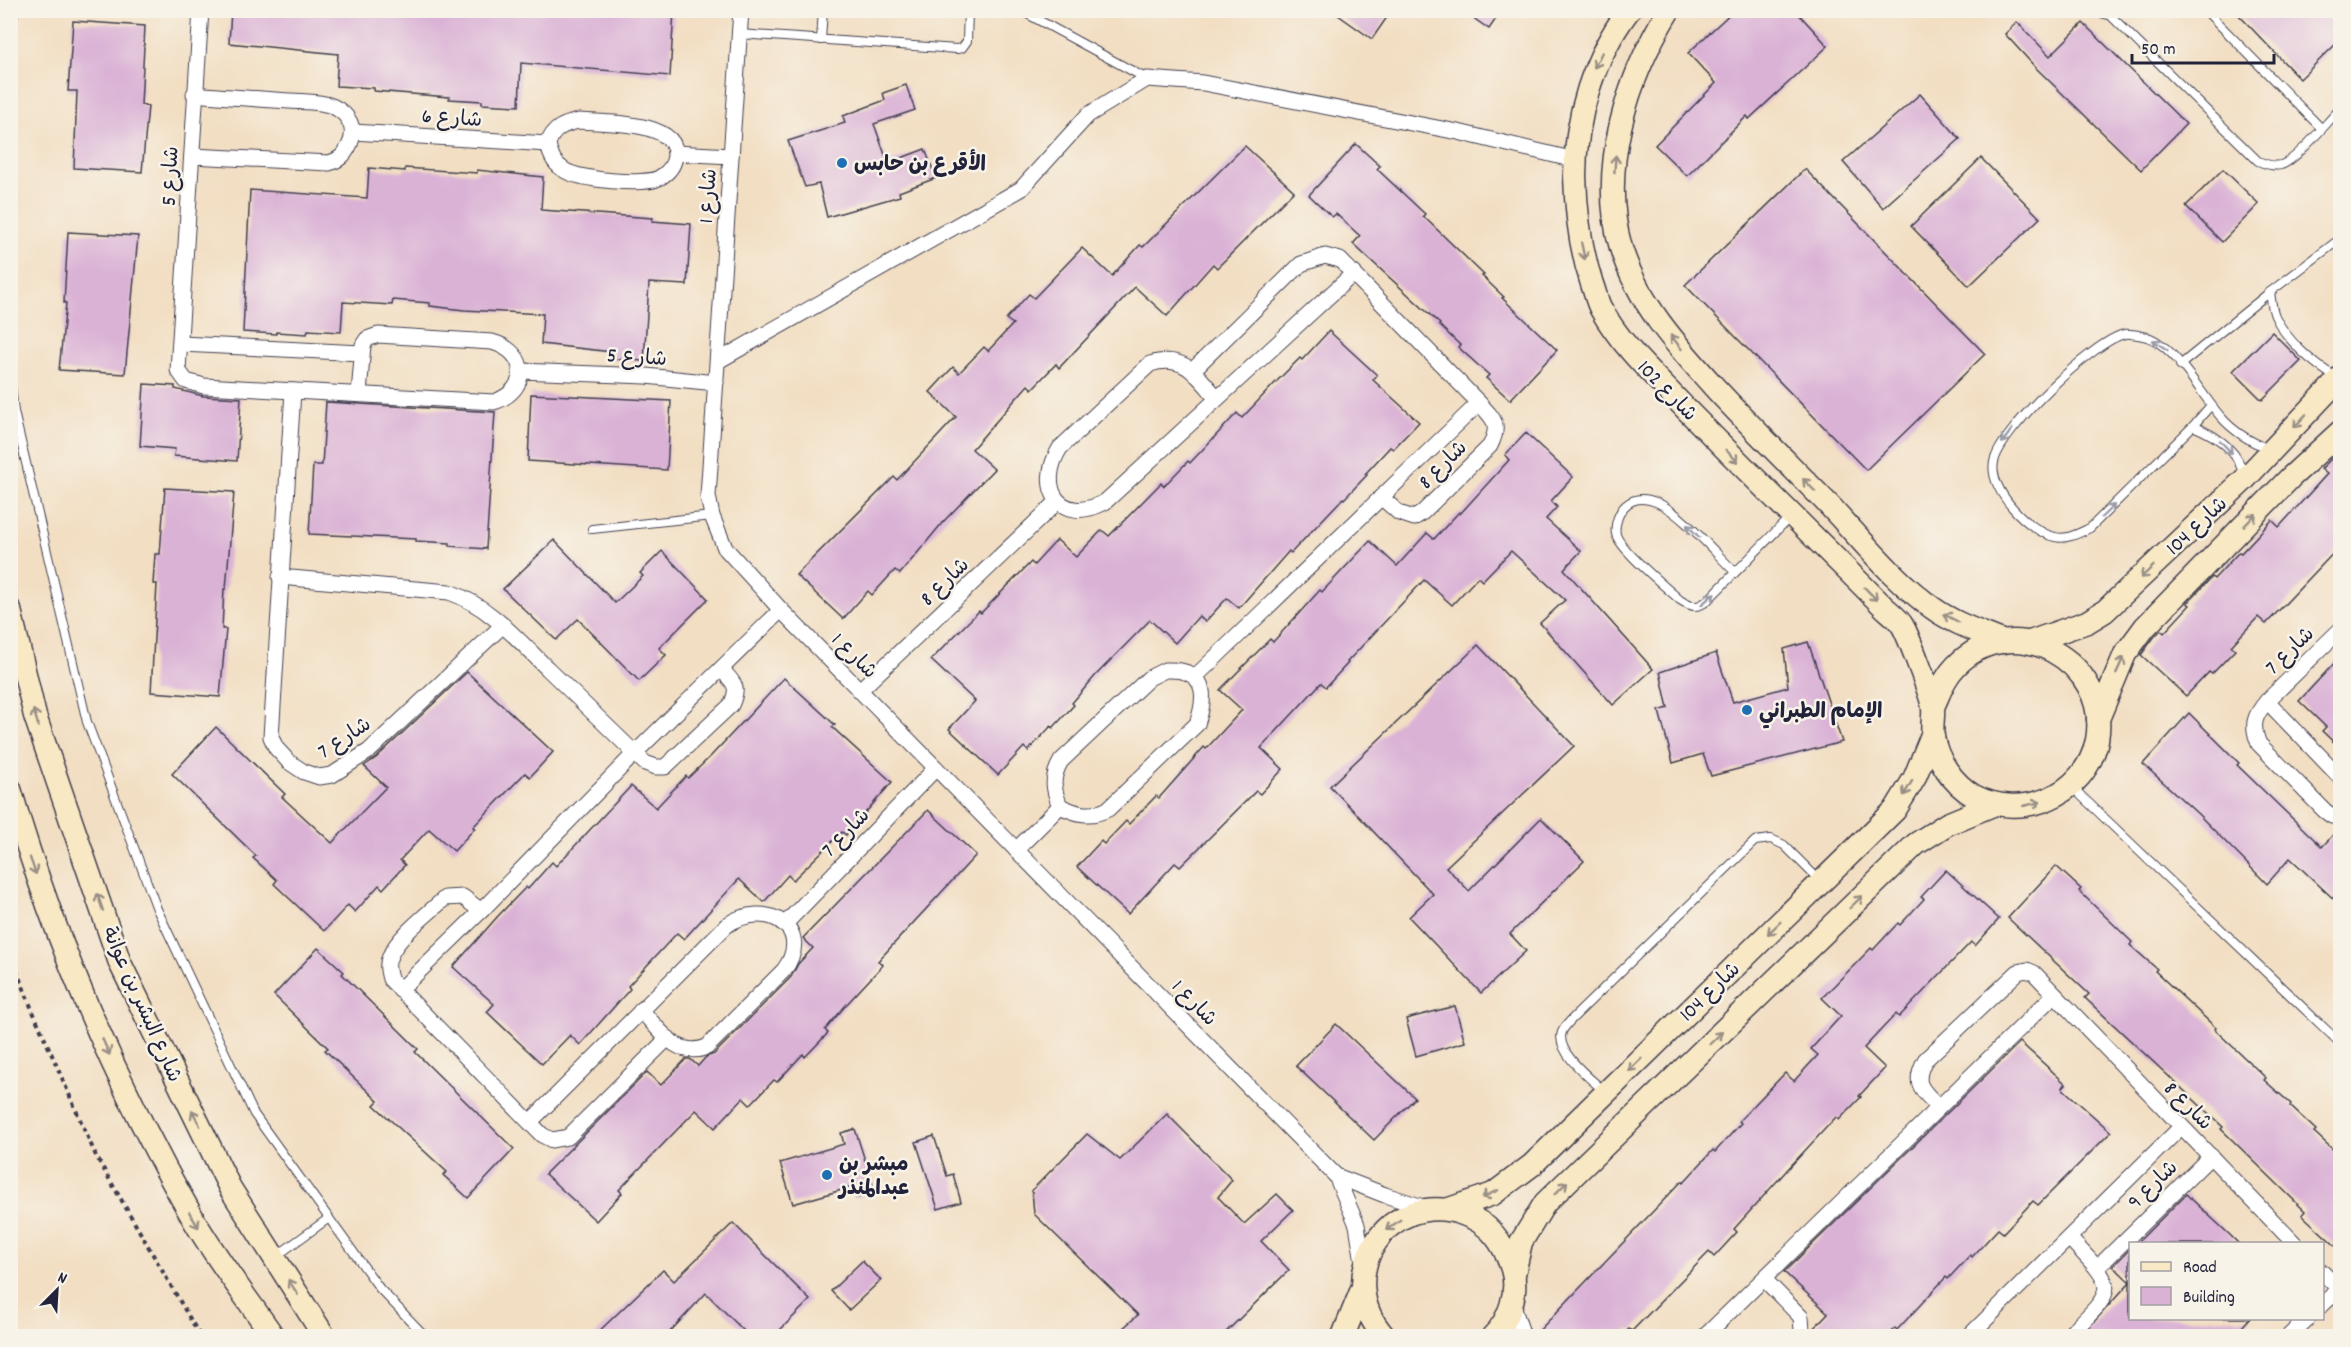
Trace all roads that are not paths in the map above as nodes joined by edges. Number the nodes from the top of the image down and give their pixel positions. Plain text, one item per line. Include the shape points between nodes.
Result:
1 (14, 10) edge
2 (201, 10) edge
3 (741, 10) edge
4 (823, 10) edge
5 (968, 10) edge
6 (1020, 10) edge
7 (1629, 10) edge
8 (1669, 10) edge
9 (2087, 10) edge
10 (2205, 10) edge
11 (2110, 13) edge
12 (739, 34) junction
13 (821, 40) junction
14 (10, 53) edge
15 (1147, 79) junction
16 (194, 94) junction
17 (2340, 109) edge
18 (2321, 128) junction
19 (353, 132) junction
20 (548, 144) junction
21 (675, 153) junction
22 (192, 156) junction
23 (731, 156) junction
24 (1575, 160) junction
25 (2340, 239) edge
26 (1354, 273) junction
27 (2270, 292) junction
28 (181, 344) junction
29 (361, 353) junction
30 (718, 361) junction
31 (2180, 364) junction
32 (1193, 370) junction
33 (520, 371) junction
34 (10, 377) edge
35 (2340, 379) edge
36 (716, 383) junction
37 (293, 391) junction
38 (359, 394) junction
39 (1217, 398) junction
40 (1479, 403) junction
41 (2211, 405) junction
42 (1733, 407) junction
43 (2193, 426) junction
44 (1708, 432) junction
45 (2340, 432) edge
46 (2272, 450) junction
47 (2244, 480) junction
48 (1382, 498) junction
49 (1057, 502) junction
50 (1792, 515) junction
51 (712, 516) junction
52 (592, 529) dead end
53 (1736, 572) junction
54 (280, 577) junction
55 (10, 610) edge
56 (781, 610) junction
57 (503, 625) junction
58 (2340, 630) edge
59 (2004, 642) junction
60 (2030, 642) junction
61 (721, 669) junction
62 (1195, 677) junction
63 (860, 690) junction
64 (2267, 701) junction
65 (1934, 707) junction
66 (2098, 719) junction
67 (1932, 735) junction
68 (635, 753) junction
69 (936, 768) junction
70 (2340, 777) edge
71 (2071, 786) junction
72 (10, 789) edge
73 (1995, 804) junction
74 (1060, 806) junction
75 (2340, 817) edge
76 (1016, 850) junction
77 (1821, 882) junction
78 (481, 911) junction
79 (784, 925) junction
80 (400, 990) junction
81 (2054, 995) junction
82 (641, 1010) junction
83 (668, 1038) junction
84 (2340, 1043) edge
85 (1606, 1093) junction
86 (1939, 1107) junction
87 (530, 1122) junction
88 (2181, 1127) junction
89 (2211, 1156) junction
90 (1336, 1176) junction
91 (1439, 1209) junction
92 (329, 1218) junction
93 (2070, 1239) junction
94 (2293, 1242) edge
95 (274, 1258) junction
96 (2097, 1268) junction
97 (1514, 1274) junction
98 (2324, 1274) edge
99 (1363, 1277) junction
100 (1764, 1279) junction
101 (2340, 1290) edge
102 (1512, 1303) junction
103 (2324, 1303) edge
104 (2306, 1320) edge
105 (273, 1336) edge
106 (324, 1336) edge
107 (425, 1336) edge
108 (1343, 1336) edge
109 (1384, 1336) edge
110 (1492, 1336) edge
111 (1523, 1336) edge
112 (1705, 1336) edge
113 (1799, 1336) edge
114 (1969, 1336) edge
115 (2068, 1336) edge
116 (2289, 1336) edge

1 - 14 lane
2 - 16 street, شارع 5
3 - 12 street, شارع 1
4 - 13 lane
5 - 13 lane via 967,41 962,48
6 - 15 lane
7 -> 24 street, شارع 102 via 1595,66
42 -> 8 street, شارع 102 via 1642,298 1622,248 1615,212 1615,165 1622,115 1650,42
9 - 11 lane
10 - 18 lane
11 - 18 lane via 2258,161 2282,165
12 - 13 lane
12 - 23 street, شارع 1
15 - 24 street via 1203,83 1458,132
15 - 30 street via 1088,115 1021,189
16 - 19 street via 324,104 345,115
16 - 22 street, شارع 5
17 - 18 lane
19 - 20 street, شارع 6
19 - 22 street via 344,155 329,163
20 - 21 street via 556,129 566,123 590,122 653,128 671,142
20 - 21 street via 556,164 577,177 645,182 667,173
21 - 23 street
22 - 28 street, شارع 5
23 - 30 street, شارع 1
24 -> 44 street, شارع 102 via 1576,211 1583,256 1600,308 1636,357
25 - 27 lane
26 - 32 street, شارع 8 via 1340,260 1325,256 1301,264
26 - 39 street
26 - 40 street, شارع 8
27 - 31 lane
27 - 35 lane via 2274,315 2286,332 2304,354
28 - 29 street
28 - 37 street, شارع 5 via 178,370 186,381 204,386
29 - 33 street via 367,339 378,335 492,342 513,352
29 - 38 street
30 - 36 street, شارع 1
31 - 41 lane
31 -> 43 lane via 2167,349 2146,336 2126,334 2102,344 2012,429 1999,447 1993,463 1994,476 2004,498 2043,534 2058,538 2076,535 2090,528
32 - 39 street
32 - 49 street via 1176,361 1150,364 1060,448 1049,477
33 - 36 street, شارع 5
33 - 38 street, شارع 5 via 514,392 494,402
34 - 92 lane via 14,412 87,722 157,909 254,1113
35 -> 46 street, شارع 104
36 - 51 street, شارع 1 via 708,496
37 - 38 street, شارع 5
37 - 54 street, شارع 7
39 - 49 street via 1105,502 1080,510
40 - 48 street, شارع 8
40 - 48 street, شارع 8 via 1496,426 1490,446 1422,513 1414,518 1404,517
41 - 43 lane
41 - 46 lane via 2232,428
42 - 44 street via 1715,413
59 -> 42 street, شارع 102 via 1935,610 1900,580
43 -> 47 lane via 2228,447
44 -> 50 street, شارع 102
66 -> 45 street, شارع 104 via 2125,654 2145,627
46 - 47 street, شارع 104
47 -> 60 street, شارع 104 via 2105,610 2087,622
48 - 62 street, شارع 8
49 - 63 street, شارع 8
50 - 53 lane
50 -> 65 street, شارع 102 via 1903,626
51 - 52 lane
51 - 56 street, شارع 1 via 725,548
53 -> 53 lane via 1671,510 1642,498 1624,506 1616,525 1616,536 1623,547 1690,607 1701,606
54 - 57 street via 449,592 472,602
54 - 57 street, شارع 7 via 271,737 289,762 319,777 332,775 369,751
95 -> 55 street, شارع البشر بن عوانة via 230,1188 120,963 35,716
56 - 61 street
56 - 63 street, شارع 1
57 - 68 street
58 - 64 street, شارع 7
59 - 60 street
59 - 65 street via 1979,649 1958,663 1944,681
60 - 66 street via 2055,651 2082,674 2092,693
61 - 68 street
61 - 68 street via 735,684 736,695 731,705 665,766 645,763
62 - 74 street via 1179,670 1165,670 1149,678 1061,761 1053,780
62 - 74 street via 1204,692 1197,724 1108,810 1084,815
63 - 69 street, شارع 1
64 - 70 street, شارع 7
64 - 75 street, شارع 7 via 2253,722 2259,744 2325,811
65 - 67 street
66 - 71 street via 2096,742 2087,767
67 - 73 street via 1940,760 1955,781 1972,795
67 -> 77 street, شارع 104 via 1895,810
68 - 78 street
69 - 76 street, شارع 1
69 - 79 street, شارع 7
73 -> 71 street via 2024,807 2050,799
71 - 84 lane
72 -> 105 street via 78,986 138,1117 195,1222
97 -> 73 street, شارع 104 via 1521,1242 1545,1203 1916,843 1947,824
74 - 76 street
76 - 90 street, شارع 1
77 -> 85 street, شارع 104
77 - 85 lane via 1784,845 1771,839 1755,842 1574,1017 1562,1032 1562,1043 1570,1060
78 - 80 street
78 - 80 street via 463,897 446,898 395,945 387,967 390,979
79 - 82 street via 764,914 737,918
79 - 83 street via 793,936 795,948 790,961 707,1047 686,1051
80 - 87 street
81 - 86 street
81 - 86 street, شارع 8 via 2034,973 2018,972 1925,1060 1919,1071 1920,1088
81 - 88 street, شارع 8
82 - 83 street
82 - 87 street
83 - 87 street via 568,1137 552,1140
85 -> 91 street, شارع 104 via 1532,1165 1493,1194
86 - 100 street
88 - 89 street, شارع 8
88 - 93 street, شارع 9
89 - 94 street, شارع 8
89 - 96 street, شارع 9
90 - 91 street, شارع 1 via 1385,1195
90 - 99 street, شارع 1 via 1357,1225
91 - 97 street via 1475,1218 1492,1231 1506,1250
91 -> 99 street, شارع 104 via 1407,1215 1386,1229 1372,1247
92 - 95 lane
92 - 107 lane via 380,1288
93 - 96 street
93 - 114 street, شارع 9
106 -> 95 street, شارع البشر بن عوانة
96 - 115 street via 2106,1282 2105,1296
97 - 102 street, شارع 104
98 - 101 street
99 - 108 street
99 - 109 street via 1365,1307
100 - 112 street
100 - 113 street via 1801,1317
101 - 103 street
102 - 110 street via 1500,1329
102 - 111 street
104 - 116 street

